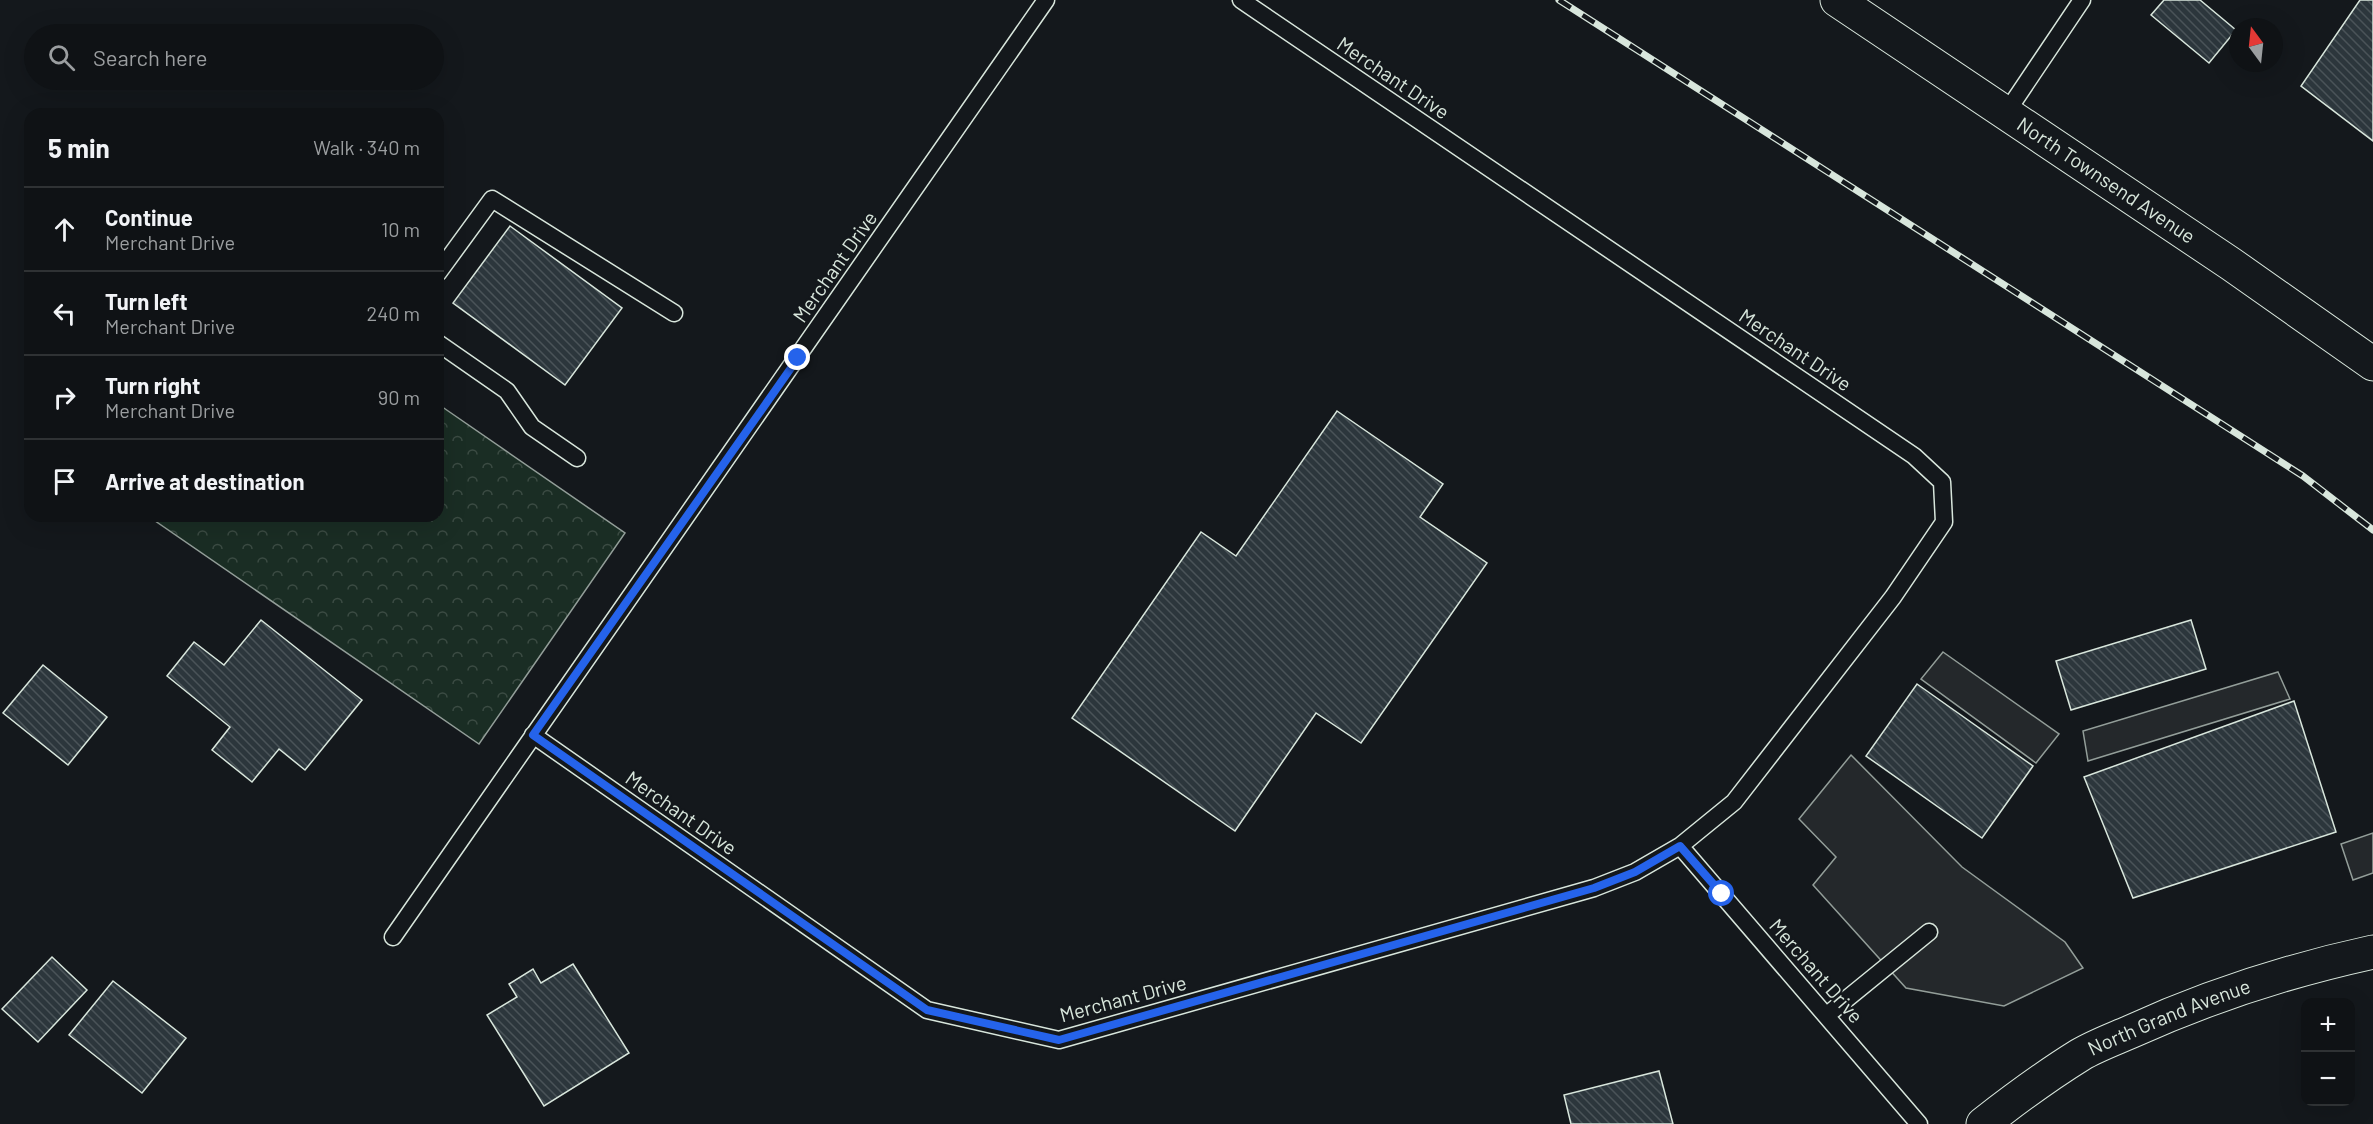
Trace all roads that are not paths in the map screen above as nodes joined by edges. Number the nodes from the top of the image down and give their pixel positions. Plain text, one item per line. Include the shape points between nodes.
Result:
1 (1046, 0) edge
2 (1240, 0) edge
3 (1837, 0) edge
4 (2082, 0) edge
5 (2006, 113) junction
6 (444, 265) edge
7 (674, 313) dead end
8 (444, 347) edge
9 (2373, 364) edge
10 (576, 458) dead end
11 (533, 735) junction
12 (1680, 846) junction
13 (1929, 932) dead end
14 (393, 937) dead end
15 (2373, 952) edge
16 (1827, 1015) junction
17 (1919, 1124) edge
18 (1983, 1124) edge

1 - 11 lane, Merchant Drive
2 - 12 lane, Merchant Drive via 1914,456 1942,482 1944,522 1893,597 1734,802
3 - 5 main road, North Townsend Avenue
4 - 5 lane
5 - 9 main road, North Townsend Avenue
6 - 7 lane via 492,199
8 - 10 lane via 507,391 532,427
11 - 12 lane, Merchant Drive via 927,1010 1059,1040 1594,888 1635,872
11 - 14 lane, Merchant Drive
12 - 16 lane, Merchant Drive
13 - 16 lane
15 - 18 main road, North Grand Avenue via 2251,986 2164,1016 2082,1054
16 - 17 lane, Merchant Drive

